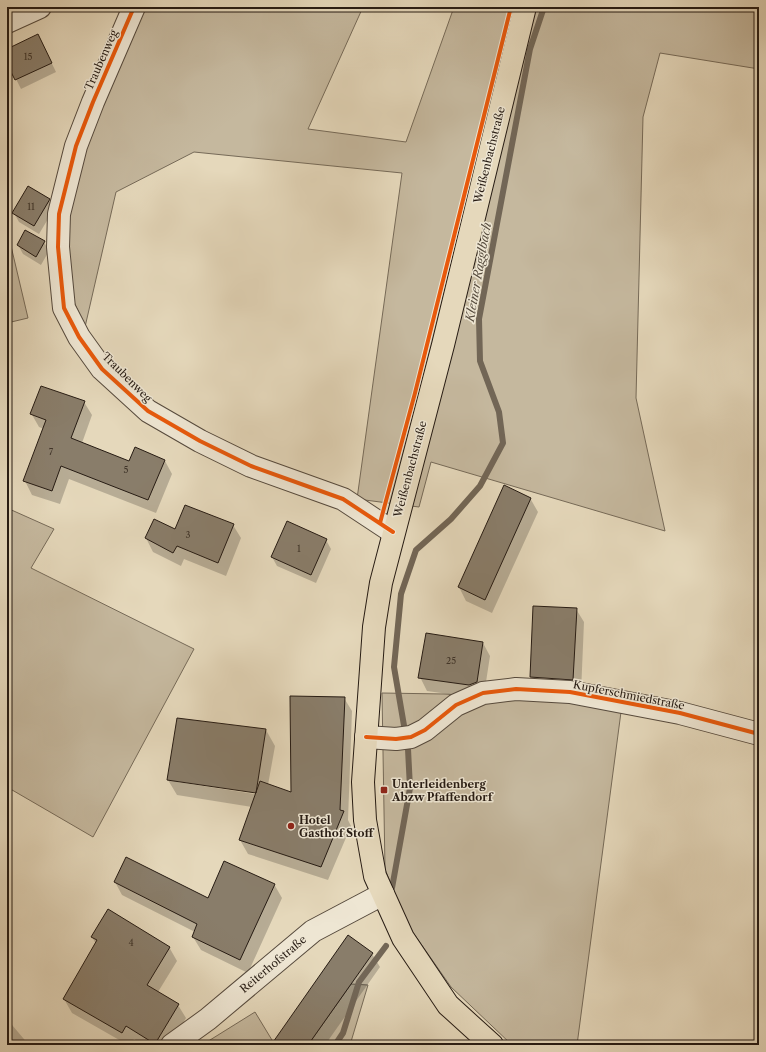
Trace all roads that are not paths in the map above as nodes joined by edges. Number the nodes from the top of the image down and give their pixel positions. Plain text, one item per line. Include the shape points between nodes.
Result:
1 (40, 7) edge
2 (134, 7) edge
3 (525, 7) edge
4 (7, 22) edge
5 (393, 532) junction
6 (759, 734) edge
7 (366, 737) junction
8 (383, 894) junction
9 (172, 1045) edge
10 (492, 1045) edge

1 - 4 street
2 - 5 street, Traubenweg via 76,146 59,214 58,247 64,308 79,337 102,368 148,411 251,466 343,499
3 - 5 main road, Weißenbachstraße
5 - 7 main road, Weißenbachstraße via 374,627
6 - 7 street, Kupferschmiedstraße via 680,713 570,692 516,689 483,693 456,705 425,730 404,738
7 - 8 main road, Weißenbachstraße via 363,782 365,820 375,876
8 - 9 street, Reiterhofstraße via 313,931 208,1019
8 - 10 main road, Weißenbachstraße via 403,938 448,1005

